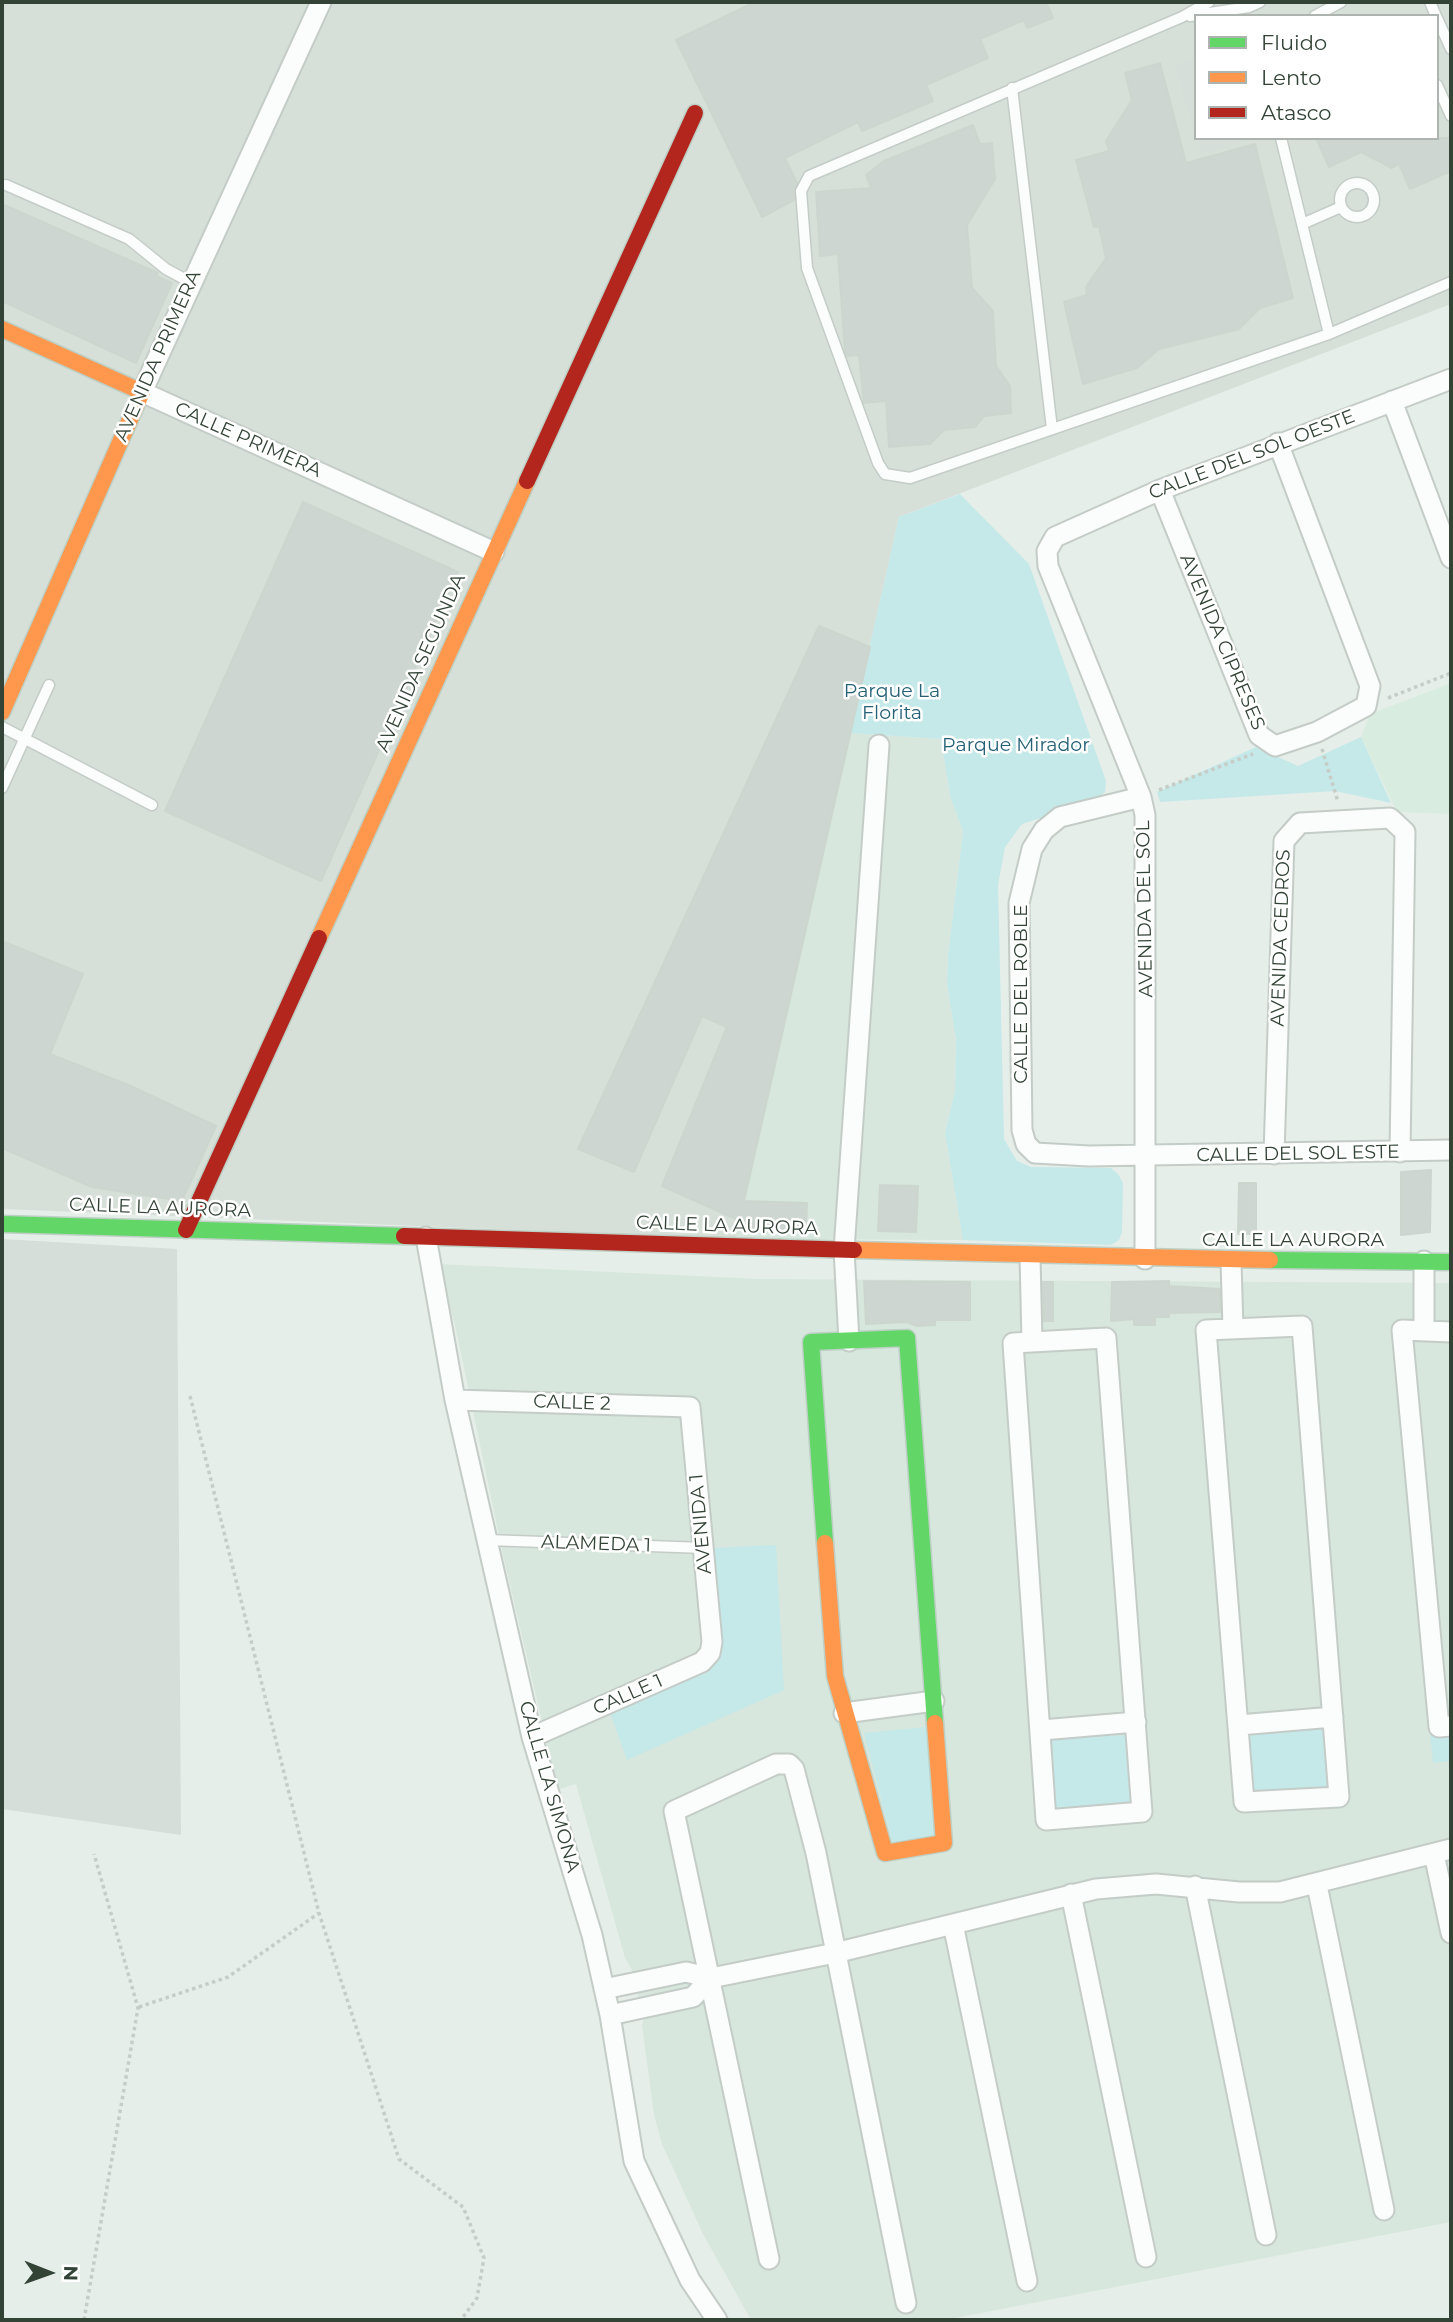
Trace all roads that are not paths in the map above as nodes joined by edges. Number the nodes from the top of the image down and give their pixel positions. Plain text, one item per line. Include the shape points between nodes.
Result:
1 (321, 2) edge
2 (1209, 2) edge
3 (1259, 2) edge
4 (1341, 2) edge
5 (1249, 8) edge
6 (1209, 14) edge
7 (1319, 14) edge
8 (1194, 16) edge
9 (1182, 18) junction
10 (1439, 22) edge
11 (1451, 49) edge
12 (1012, 88) junction
13 (1439, 89) edge
14 (695, 113) dead end
15 (1451, 116) edge
16 (1281, 140) edge
17 (6, 185) dead end
18 (1341, 207) dead end
19 (1302, 224) junction
20 (190, 282) junction
21 (1451, 282) edge
22 (2, 329) edge
23 (1329, 334) junction
24 (1451, 379) edge
25 (142, 392) junction
26 (1392, 401) junction
27 (1052, 429) junction
28 (1278, 443) junction
29 (1160, 491) junction
30 (1055, 537) joint
31 (494, 552) junction
32 (1451, 558) edge
33 (49, 685) dead end
34 (2, 712) edge
35 (2, 727) edge
36 (24, 740) junction
37 (879, 745) dead end
38 (2, 789) edge
39 (1141, 797) junction
40 (152, 805) dead end
41 (1451, 1150) edge
42 (1400, 1152) junction
43 (1274, 1154) junction
44 (1146, 1157) junction
45 (2, 1224) edge
46 (187, 1230) junction
47 (426, 1237) junction
48 (844, 1250) junction
49 (1030, 1256) junction
50 (1145, 1259) junction
51 (1231, 1261) junction
52 (1424, 1261) junction
53 (1451, 1262) edge
54 (1233, 1328) junction
55 (1424, 1330) junction
56 (1451, 1332) edge
57 (849, 1341) junction
58 (1032, 1342) junction
59 (455, 1400) junction
60 (690, 1407) joint
61 (488, 1540) junction
62 (704, 1548) junction
63 (712, 1642) joint
64 (934, 1701) junction
65 (844, 1713) junction
66 (1333, 1717) junction
67 (1136, 1722) junction
68 (1239, 1726) junction
69 (1451, 1726) edge
70 (1042, 1730) junction
71 (532, 1737) junction
72 (1443, 1851) edge
73 (1317, 1885) junction
74 (1195, 1886) junction
75 (1071, 1895) junction
76 (953, 1924) junction
77 (1451, 1933) edge
78 (835, 1953) junction
79 (711, 1979) junction
80 (604, 1989) junction
81 (610, 2015) junction
82 (1384, 2210) dead end
83 (1266, 2235) dead end
84 (1146, 2257) dead end
85 (769, 2259) dead end
86 (1027, 2281) dead end
87 (906, 2303) dead end
88 (717, 2320) edge

1 - 20 street, AVENIDA PRIMERA
2 - 9 lane
3 - 5 lane
4 - 7 lane
5 - 6 lane
8 - 9 lane
9 - 12 lane
10 - 11 lane
12 - 27 lane
12 - 27 lane via 809,176 801,191 803,241 807,268 878,463 886,474 910,478
13 - 15 lane
14 - 31 street, AVENIDA SEGUNDA
16 - 19 lane
17 - 20 lane via 129,239
18 - 19 lane
19 - 23 lane
20 - 25 street, AVENIDA PRIMERA
21 - 23 lane
22 - 25 street, CALLE PRIMERA
23 - 27 lane
24 - 26 street, CALLE DEL SOL OESTE
25 - 31 street, CALLE PRIMERA
25 - 34 street, AVENIDA PRIMERA
26 - 28 street, CALLE DEL SOL OESTE
26 - 32 street
28 - 29 street, CALLE DEL SOL OESTE
28 - 29 street, AVENIDA CIPRESES via 1370,686 1366,706 1317,732 1275,746 1259,735
29 - 30 street, CALLE DEL SOL OESTE
30 - 39 street, AVENIDA DEL SOL via 1047,551 1048,566
31 - 46 street, AVENIDA SEGUNDA
33 - 36 lane
35 - 36 lane
36 - 38 lane
36 - 40 lane
37 - 48 street
39 - 44 street, AVENIDA DEL SOL via 1147,839
39 - 44 street, CALLE DEL ROBLE via 1060,817 1044,830 1024,876 1018,944 1026,1144 1035,1153
41 - 42 street, CALLE DEL SOL ESTE
42 - 43 street, CALLE DEL SOL ESTE
42 - 43 street, AVENIDA CEDROS via 1405,832 1390,818 1300,823 1284,841
43 - 44 street, CALLE DEL SOL ESTE
44 - 50 street, AVENIDA DEL SOL
45 - 46 street, CALLE LA AURORA
46 - 47 street, CALLE LA AURORA
47 - 48 street, CALLE LA AURORA
47 - 59 street, CALLE LA SIMONA
48 - 49 street, CALLE LA AURORA
48 - 57 street
49 - 50 street, CALLE LA AURORA
49 - 58 street
50 - 51 street, CALLE LA AURORA
51 - 52 street, CALLE LA AURORA
51 - 54 street
52 - 53 street, CALLE LA AURORA
52 - 55 street
54 - 66 street via 1302,1326
54 - 68 street via 1206,1330
55 - 56 street
55 - 69 street via 1402,1329 1439,1727
57 - 64 street via 907,1338
57 - 65 street via 811,1342 835,1676
58 - 67 street via 1106,1338
58 - 70 street via 1013,1343
59 - 60 street, CALLE 2
59 - 61 street, CALLE LA SIMONA
60 - 62 street, AVENIDA 1
61 - 62 lane, ALAMEDA 1
61 - 71 street, CALLE LA SIMONA
62 - 63 street, AVENIDA 1
63 - 71 street, CALLE 1 via 702,1662
64 - 65 street
64 - 65 street via 944,1843 885,1853
66 - 68 street
66 - 68 street via 1339,1797 1244,1802
67 - 70 street
67 - 70 street via 1142,1812 1046,1820
71 - 80 street, CALLE LA SIMONA
72 - 73 street
72 - 77 street
73 - 74 street via 1280,1892
73 - 82 street
74 - 75 street via 1123,1885
74 - 83 street
75 - 76 street
75 - 84 street
76 - 78 street
76 - 86 street
78 - 79 street
78 - 79 street via 794,1769 776,1764 674,1811
78 - 87 street
79 - 80 street via 685,1972
79 - 81 street via 693,1997
79 - 85 street
80 - 81 street, CALLE LA SIMONA
81 - 88 street, CALLE LA SIMONA via 634,2161 691,2280

